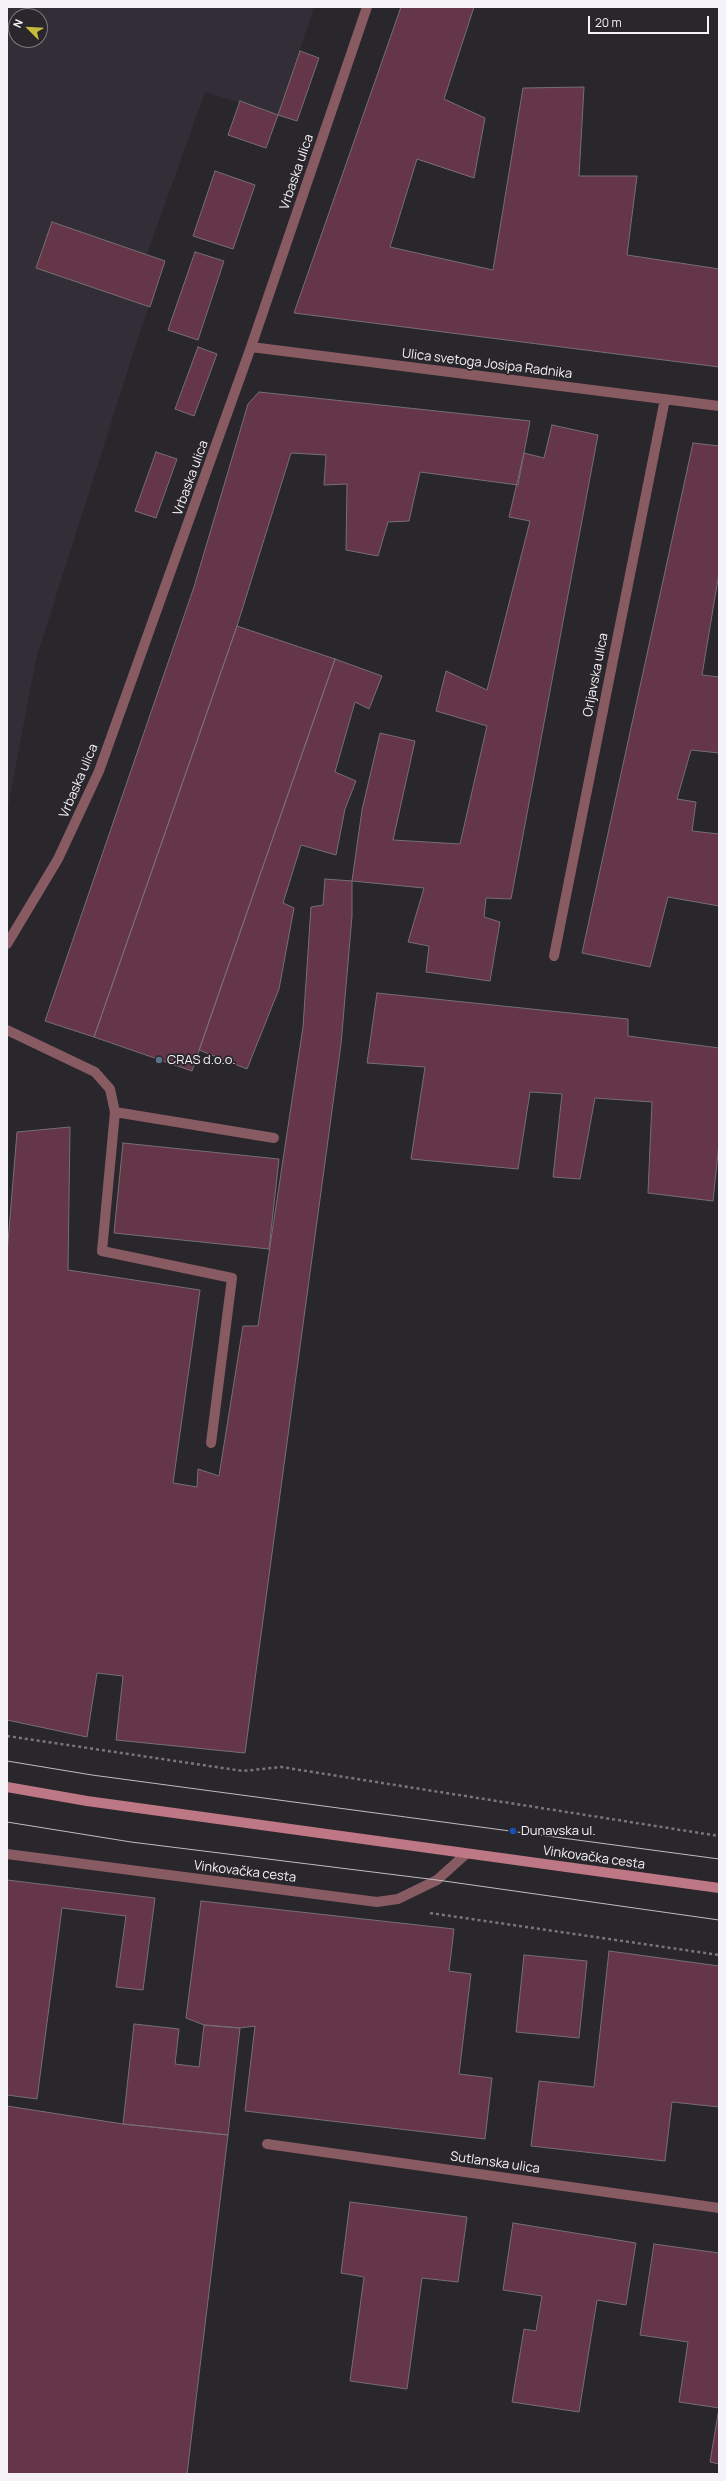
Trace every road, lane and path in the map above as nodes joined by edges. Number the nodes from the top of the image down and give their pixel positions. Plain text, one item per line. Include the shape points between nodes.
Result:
1 (367, 7) edge
2 (251, 347) junction
3 (664, 399) junction
4 (719, 406) edge
5 (7, 944) edge
6 (554, 956) dead end
7 (7, 1030) edge
8 (115, 1112) junction
9 (274, 1138) dead end
10 (211, 1443) dead end
11 (7, 1736) edge
12 (7, 1787) edge
13 (719, 1836) edge
14 (7, 1854) edge
15 (466, 1854) junction
16 (719, 1888) edge
17 (426, 1912) dead end
18 (719, 1955) edge
19 (267, 2144) dead end
20 (719, 2208) edge

1 - 2 street, Vrbaska ulica
2 - 3 street, Ulica svetoga Josipa Radnika
2 - 5 street, Vrbaska ulica via 99,771 58,859
3 - 4 street, Ulica svetoga Josipa Radnika
3 - 6 street, Orljavska ulica
7 - 8 street via 95,1072 110,1089
8 - 9 street
8 - 10 street via 102,1250 232,1278
11 - 13 path via 243,1771 281,1767
12 - 15 main road, Vinkovačka cesta via 87,1801
14 - 15 street, Vinkovačka cesta via 377,1902 398,1899 437,1880
15 - 16 main road, Vinkovačka cesta
17 - 18 path
19 - 20 street, Sutlanska ulica

